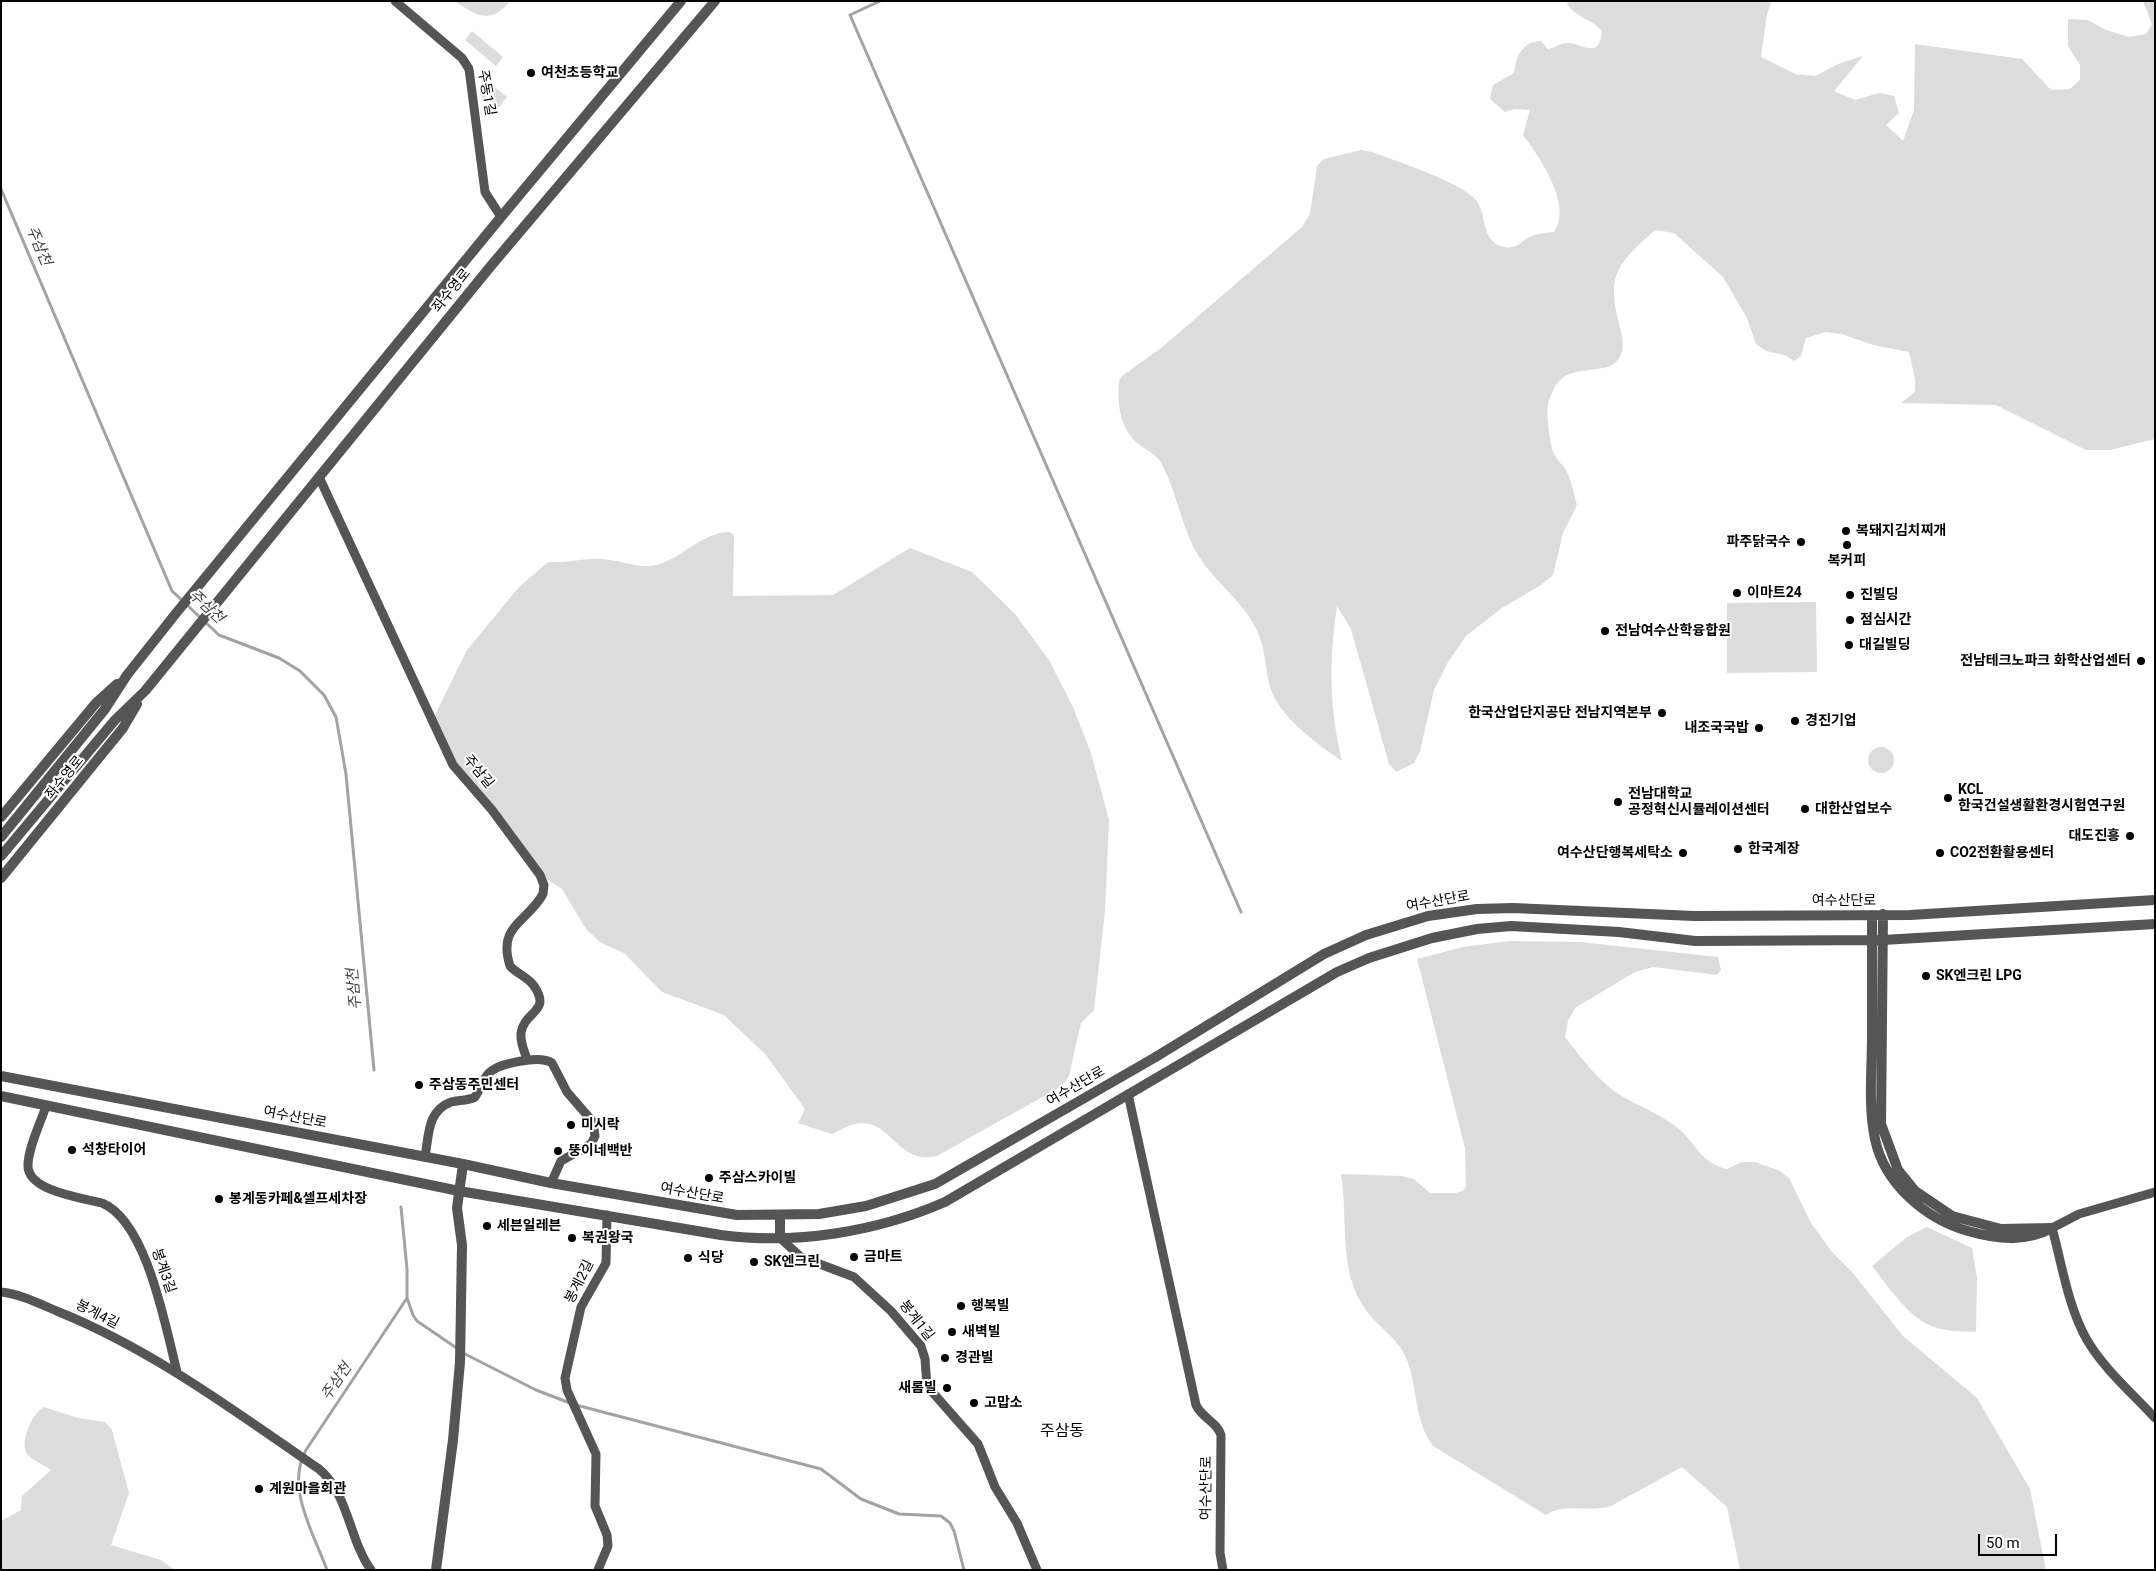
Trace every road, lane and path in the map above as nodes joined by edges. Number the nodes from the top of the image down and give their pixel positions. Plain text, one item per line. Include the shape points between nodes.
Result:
1 (395, 1) edge
2 (681, 1) edge
3 (715, 1) edge
4 (500, 217) junction
5 (319, 477) junction
6 (127, 675) junction
7 (145, 691) junction
8 (1, 817) edge
9 (1, 837) edge
10 (1, 856) edge
11 (1, 878) edge
12 (2155, 900) edge
13 (1884, 914) junction
14 (1872, 915) junction
15 (2155, 924) edge
16 (1872, 940) junction
17 (1883, 940) junction
18 (527, 1059) junction
19 (1, 1076) edge
20 (1128, 1094) junction
21 (1, 1096) edge
22 (46, 1106) junction
23 (425, 1157) junction
24 (463, 1164) junction
25 (551, 1183) junction
26 (459, 1191) junction
27 (2155, 1192) edge
28 (607, 1215) junction
29 (780, 1216) junction
30 (2052, 1228) junction
31 (780, 1238) junction
32 (1, 1292) edge
33 (177, 1372) junction
34 (2155, 1418) edge
35 (371, 1570) edge
36 (436, 1570) edge
37 (598, 1570) edge
38 (1037, 1570) edge
39 (1223, 1570) edge

1 - 4 street, 주동1길 via 462,58 469,69 485,192
2 - 4 street, 좌수영로
3 - 5 street, 좌수영로 via 490,267
4 - 6 street, 좌수영로
5 - 7 street, 좌수영로
5 - 18 street, 주삼길 via 453,765 492,810 542,880 541,898 510,930 507,943 510,966 532,983 541,1001 521,1033
6 - 8 street, 좌수영로 via 96,703
6 - 9 street, 좌수영로 via 105,709
7 - 10 street, 좌수영로 via 115,720
7 - 11 street, 좌수영로 via 122,728
12 - 13 street, 여수산단로
13 - 14 street, 여수산단로
13 - 17 street
14 - 16 street
14 - 29 street, 여수산단로 via 1694,916 1513,908 1477,909 1420,918 1366,935 1316,958 1154,1058 935,1184 853,1209
15 - 17 street
16 - 17 street
16 - 20 street via 1695,941 1619,932 1511,926 1432,938 1337,972
16 - 30 street via 1871,1096 1875,1140 1890,1174 1908,1198 1961,1229 1991,1237 2020,1238 2037,1236
17 - 30 street via 1881,1124 1898,1170 1915,1191 1952,1216 2001,1229
18 - 23 street via 489,1073 472,1099 453,1102 437,1110 432,1118
18 - 25 street via 552,1063 567,1092 594,1125 593,1142 561,1161
19 - 23 street, 여수산단로
20 - 31 street via 932,1207 863,1227
20 - 39 street, 여수산단로 via 1196,1405 1221,1435 1220,1552
21 - 22 street
22 - 26 street
22 - 33 street, 봉계3길 via 29,1158 30,1174 41,1186 102,1203 121,1216 148,1267
23 - 24 street, 여수산단로
24 - 25 street, 여수산단로
24 - 26 street
25 - 29 street, 여수산단로 via 737,1215
26 - 28 street
26 - 36 street via 457,1208 462,1245 460,1362
27 - 30 street via 2072,1216
28 - 31 street via 720,1235
28 - 37 street, 봉계2길 via 606,1263 579,1314 565,1378 567,1390 596,1454 595,1506 608,1540 607,1552
29 - 31 street
30 - 34 street via 2077,1318 2087,1340 2099,1359
31 - 38 street, 봉계1길 via 801,1257 854,1277 891,1311 921,1346 927,1386 978,1444 995,1487 1017,1523
32 - 33 street, 봉계4길 via 79,1320
33 - 35 street via 328,1477 336,1488 359,1550

